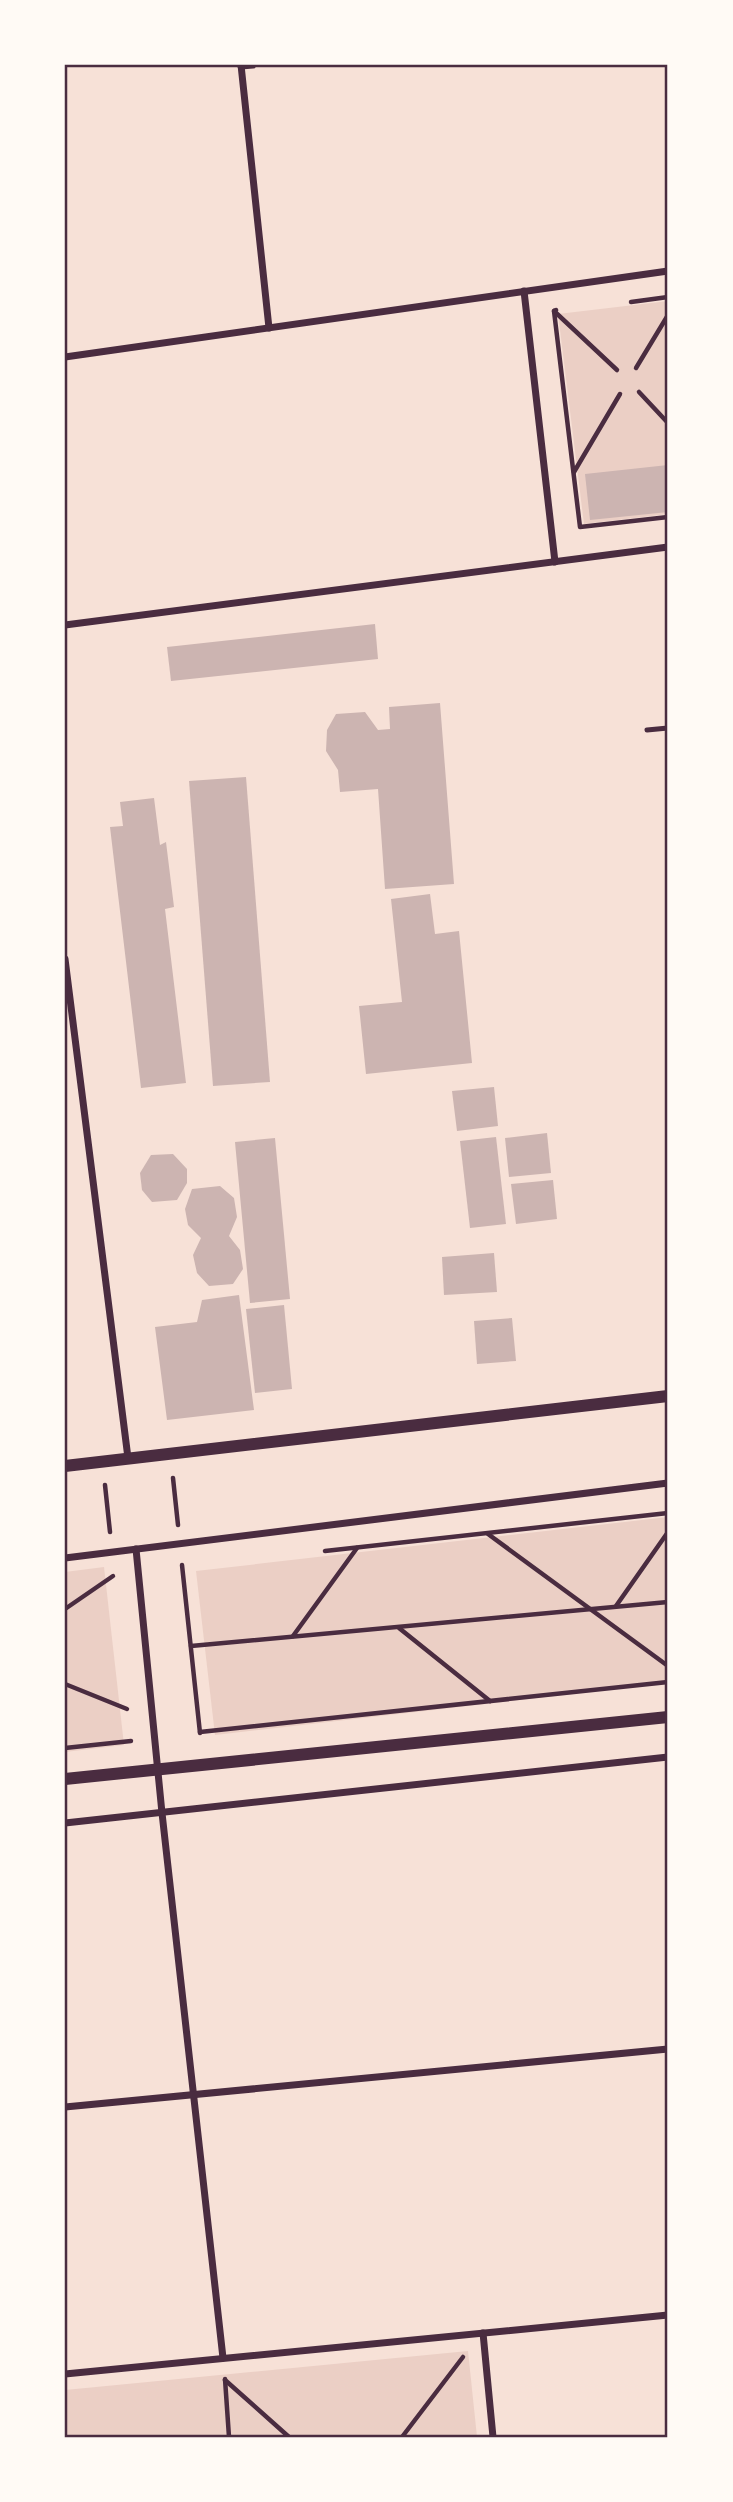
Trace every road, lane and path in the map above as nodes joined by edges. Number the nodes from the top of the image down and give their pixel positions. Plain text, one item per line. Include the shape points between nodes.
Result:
1 (254, 65) edge
2 (241, 66) edge
3 (668, 271) edge
4 (524, 291) junction
5 (554, 311) junction
6 (668, 315) edge
7 (269, 328) junction
8 (65, 357) edge
9 (636, 368) dead end
10 (617, 370) dead end
11 (639, 392) dead end
12 (620, 394) dead end
13 (668, 423) edge
14 (574, 473) junction
15 (668, 517) edge
16 (668, 547) edge
17 (555, 562) junction
18 (65, 625) edge
19 (668, 728) edge
20 (647, 730) dead end
21 (65, 959) edge
22 (668, 1396) edge
23 (170, 1454) junction
24 (128, 1458) junction
25 (65, 1466) edge
26 (668, 1483) edge
27 (668, 1513) edge
28 (668, 1532) edge
29 (487, 1533) junction
30 (180, 1544) junction
31 (357, 1547) junction
32 (136, 1549) junction
33 (317, 1552) dead end
34 (65, 1558) edge
35 (196, 1566) dead end
36 (182, 1567) junction
37 (102, 1576) dead end
38 (668, 1602) edge
39 (615, 1607) junction
40 (65, 1609) edge
41 (591, 1609) junction
42 (397, 1627) junction
43 (293, 1636) junction
44 (191, 1646) junction
45 (668, 1666) edge
46 (668, 1682) edge
47 (65, 1684) edge
48 (491, 1701) junction
49 (127, 1709) dead end
50 (668, 1717) edge
51 (200, 1732) junction
52 (131, 1741) dead end
53 (65, 1748) edge
54 (668, 1757) edge
55 (204, 1765) junction
56 (157, 1769) junction
57 (65, 1779) edge
58 (162, 1812) junction
59 (65, 1823) edge
60 (668, 2049) edge
61 (193, 2095) junction
62 (65, 2107) edge
63 (668, 2315) edge
64 (482, 2333) junction
65 (223, 2358) junction
66 (65, 2374) edge
67 (225, 2380) junction
68 (229, 2437) edge
69 (289, 2437) edge
70 (402, 2437) edge
71 (493, 2437) edge

1 - 2 street
2 - 7 street
3 - 4 street
4 - 5 path
4 - 7 street
4 - 17 street
5 - 10 path
5 - 14 path
6 - 9 path
7 - 8 street
11 - 13 path
12 - 14 path
14 - 15 path via 580,527
16 - 17 street
17 - 18 street
19 - 20 lane
21 - 24 street
22 - 23 street
23 - 24 street
23 - 30 path
24 - 25 street
26 - 30 street
27 - 29 path
28 - 39 path
29 - 31 path
29 - 41 path
30 - 32 street
30 - 36 path
31 - 33 path
31 - 43 path
32 - 34 street
32 - 56 street
35 - 36 path
36 - 44 path
37 - 40 path via 114,1575
38 - 39 path
39 - 41 path
41 - 42 path
41 - 45 path
42 - 43 path
42 - 48 path
43 - 44 path
44 - 51 path
46 - 48 path
47 - 49 path
48 - 51 path
50 - 55 street
51 - 55 path
52 - 53 path
54 - 58 street
55 - 56 street
56 - 57 street
56 - 58 street
58 - 59 street
58 - 61 street
60 - 61 street
61 - 62 street
61 - 65 street
63 - 64 street
64 - 65 street
64 - 70 path
64 - 71 street
65 - 66 street
65 - 67 path
67 - 68 path
67 - 69 path

